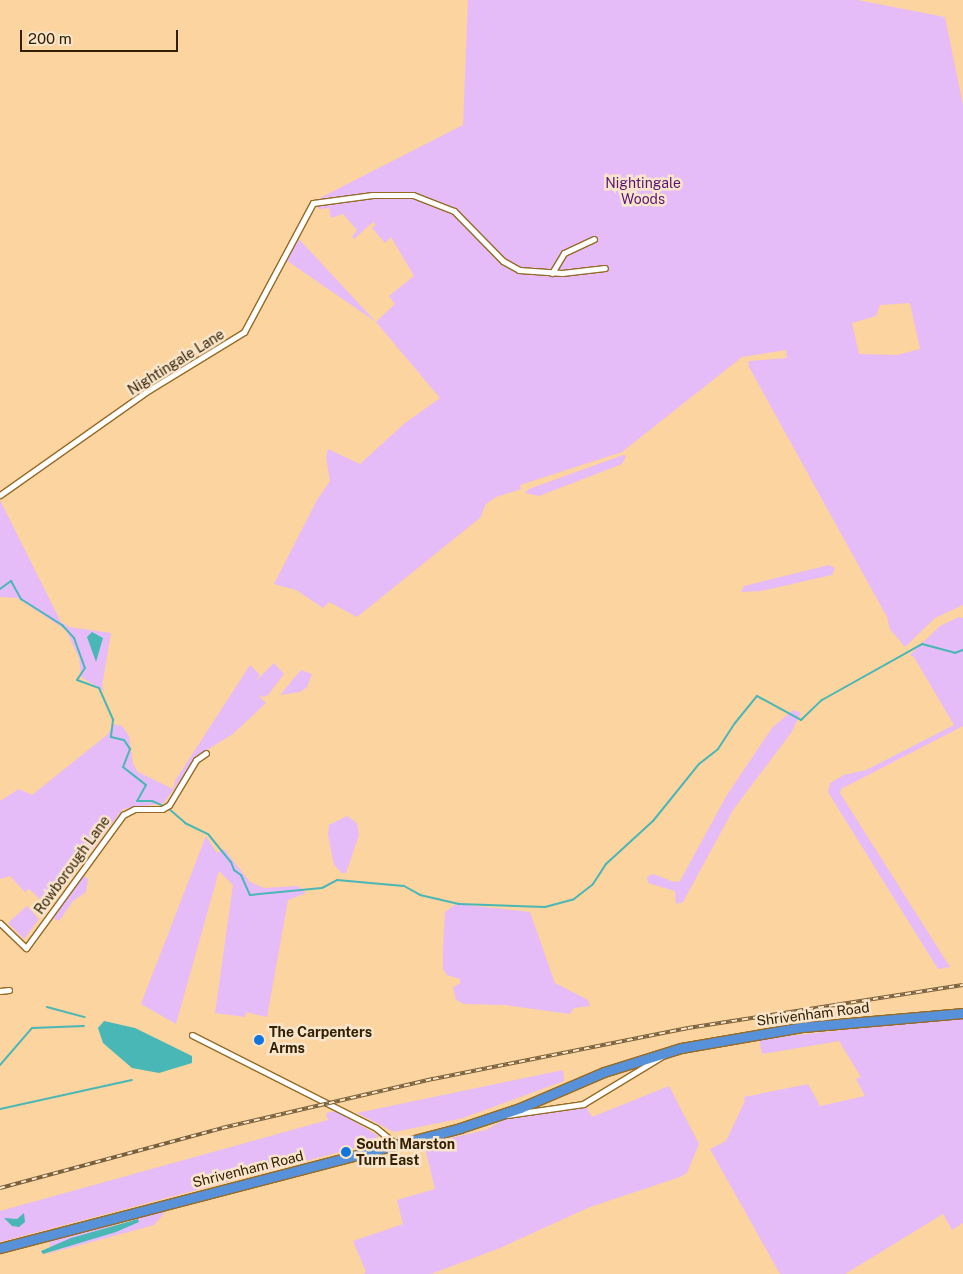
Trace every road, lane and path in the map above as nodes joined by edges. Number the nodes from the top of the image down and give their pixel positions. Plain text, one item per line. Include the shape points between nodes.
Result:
1 (594, 239) dead end
2 (605, 268) dead end
3 (552, 273) junction
4 (0, 496) edge
5 (206, 752) dead end
6 (0, 923) edge
7 (0, 990) edge
8 (9, 990) dead end
9 (963, 1013) edge
10 (192, 1035) dead end
11 (668, 1052) junction
12 (502, 1115) junction
13 (396, 1144) junction
14 (0, 1248) edge

1 - 3 street via 564,253
2 - 3 street
3 - 4 street, Nightingale Lane via 528,272 511,266 454,211 426,198 384,194 313,203 244,332 149,390
5 - 6 street, Rowborough Lane via 196,760 167,806 136,809 123,815 26,948
7 - 8 street
9 - 11 highway, Shrivenham Road via 803,1028 725,1039
10 - 13 street via 376,1128
11 - 12 highway, Shrivenham Road via 604,1072
11 - 12 street, Shrivenham Road via 583,1104
12 - 13 highway, Shrivenham Road
13 - 14 highway, Shrivenham Road

